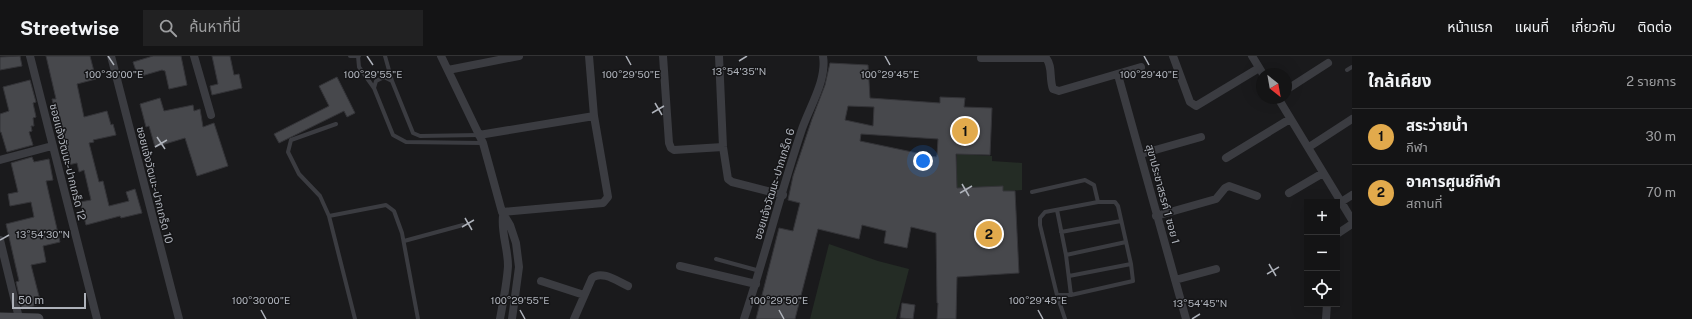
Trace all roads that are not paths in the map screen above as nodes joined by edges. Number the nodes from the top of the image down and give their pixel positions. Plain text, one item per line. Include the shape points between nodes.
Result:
1 (30, 56) edge
2 (111, 56) edge
3 (194, 56) edge
4 (350, 56) edge
5 (359, 56) edge
6 (385, 56) edge
7 (441, 56) edge
8 (519, 56) edge
9 (589, 56) edge
10 (663, 56) edge
11 (719, 56) edge
12 (823, 56) edge
13 (1173, 56) edge
14 (1252, 56) edge
15 (981, 58) dead end
16 (1328, 63) dead end
17 (1141, 67) dead end
18 (1352, 67) edge
19 (1259, 68) edge
20 (448, 70) junction
21 (1347, 70) dead end
22 (1256, 74) edge
23 (1118, 75) junction
24 (392, 81) junction
25 (1292, 86) edge
26 (374, 88) junction
27 (1282, 104) edge
28 (211, 114) dead end
29 (594, 116) junction
30 (1290, 118) junction
31 (1352, 119) edge
32 (336, 124) dead end
33 (1201, 137) dead end
34 (481, 139) junction
35 (52, 146) junction
36 (723, 147) junction
37 (1309, 147) junction
38 (1141, 154) junction
39 (1226, 158) dead end
40 (0, 160) edge
41 (1323, 173) junction
42 (1032, 192) dead end
43 (1289, 193) dead end
44 (783, 195) junction
45 (1352, 195) edge
46 (1258, 196) dead end
47 (1098, 202) junction
48 (1341, 202) junction
49 (1057, 210) junction
50 (503, 214) junction
51 (329, 216) junction
52 (1156, 216) junction
53 (1352, 220) edge
54 (1121, 221) junction
55 (1352, 224) edge
56 (463, 225) dead end
57 (1061, 232) junction
58 (1340, 232) edge
59 (0, 240) edge
60 (404, 241) junction
61 (1126, 242) junction
62 (1, 249) edge
63 (1066, 254) junction
64 (716, 259) dead end
65 (1131, 264) junction
66 (680, 266) dead end
67 (1216, 269) dead end
68 (760, 271) junction
69 (1069, 276) junction
70 (1174, 280) junction
71 (541, 281) dead end
72 (756, 284) junction
73 (628, 286) dead end
74 (584, 295) junction
75 (1057, 295) junction
76 (1071, 295) junction
77 (1328, 307) edge
78 (0, 318) edge
79 (19, 318) edge
80 (38, 319) edge
81 (97, 319) edge
82 (178, 319) edge
83 (355, 319) edge
84 (418, 319) edge
85 (500, 319) edge
86 (512, 319) edge
87 (574, 319) edge
88 (744, 319) edge
89 (1065, 319) edge
90 (1186, 319) edge
91 (1326, 319) edge

1 - 35 street, ซอยแจ้งวัฒนะ-ปากเกร็ด 12
2 - 82 street, ซอยแจ้งวัฒนะ-ปากเกร็ด 10
3 - 28 street
4 - 5 lane
5 - 26 lane via 359,67
6 - 24 lane
7 - 20 street
8 - 20 street
9 - 29 street
10 - 36 street via 671,148 674,150
11 - 36 street
12 - 44 street, ซอยแจ้งวัฒนะ-ปากเกร็ด 6 via 823,75 802,128
13 - 22 street via 1190,102 1196,106
14 - 19 street
15 - 23 street via 1046,58 1049,62 1053,89 1059,91
16 - 25 street
17 - 23 street
18 - 21 lane
20 - 34 street
23 - 38 street, สุขาประชาสรรค์ 1 ซอย 1
24 - 26 lane via 384,77 376,81
24 - 34 lane via 414,133 420,136
26 - 34 lane via 393,135 406,142
27 - 30 street
29 - 34 street
29 - 50 street via 607,200 603,203
30 - 37 street
30 - 39 street
31 - 37 street
32 - 51 lane via 291,140 288,152 299,174 320,196
33 - 38 street
34 - 50 street
35 - 40 street
35 - 81 street, ซอยแจ้งวัฒนะ-ปากเกร็ด 12
36 - 44 street via 728,179
37 - 41 street
38 - 52 street, สุขาประชาสรรค์ 1 ซอย 1
41 - 43 street
41 - 48 street
42 - 47 lane via 1085,180 1094,185
44 - 68 street, ซอยแจ้งวัฒนะ-ปากเกร็ด 6
45 - 48 street
46 - 52 street via 1229,186 1216,199
47 - 49 lane
47 - 54 lane via 1115,202
48 - 53 street
49 - 57 lane
49 - 75 lane via 1045,212 1040,218 1040,225
50 - 85 street via 502,228 508,266
50 - 86 street via 510,225 518,255 519,267
51 - 60 lane via 386,205 394,211
51 - 83 lane
52 - 70 street, สุขาประชาสรรค์ 1 ซอย 1
54 - 57 lane
54 - 61 lane
55 - 58 street
56 - 60 lane
57 - 63 lane
59 - 62 street
60 - 84 lane
61 - 63 lane
61 - 65 lane
62 - 79 street
63 - 69 lane
64 - 68 lane
65 - 69 lane
65 - 76 lane via 1133,281
66 - 72 street
67 - 70 street
68 - 72 street, ซอยแจ้งวัฒนะ-ปากเกร็ด 6
69 - 76 lane
70 - 90 street, สุขาประชาสรรค์ 1 ซอย 1
71 - 74 street
72 - 88 street, ซอยแจ้งวัฒนะ-ปากเกร็ด 6
73 - 74 street via 598,274 592,278
74 - 87 street
75 - 76 lane
75 - 89 lane
77 - 91 street
78 - 79 main road
79 - 80 main road

